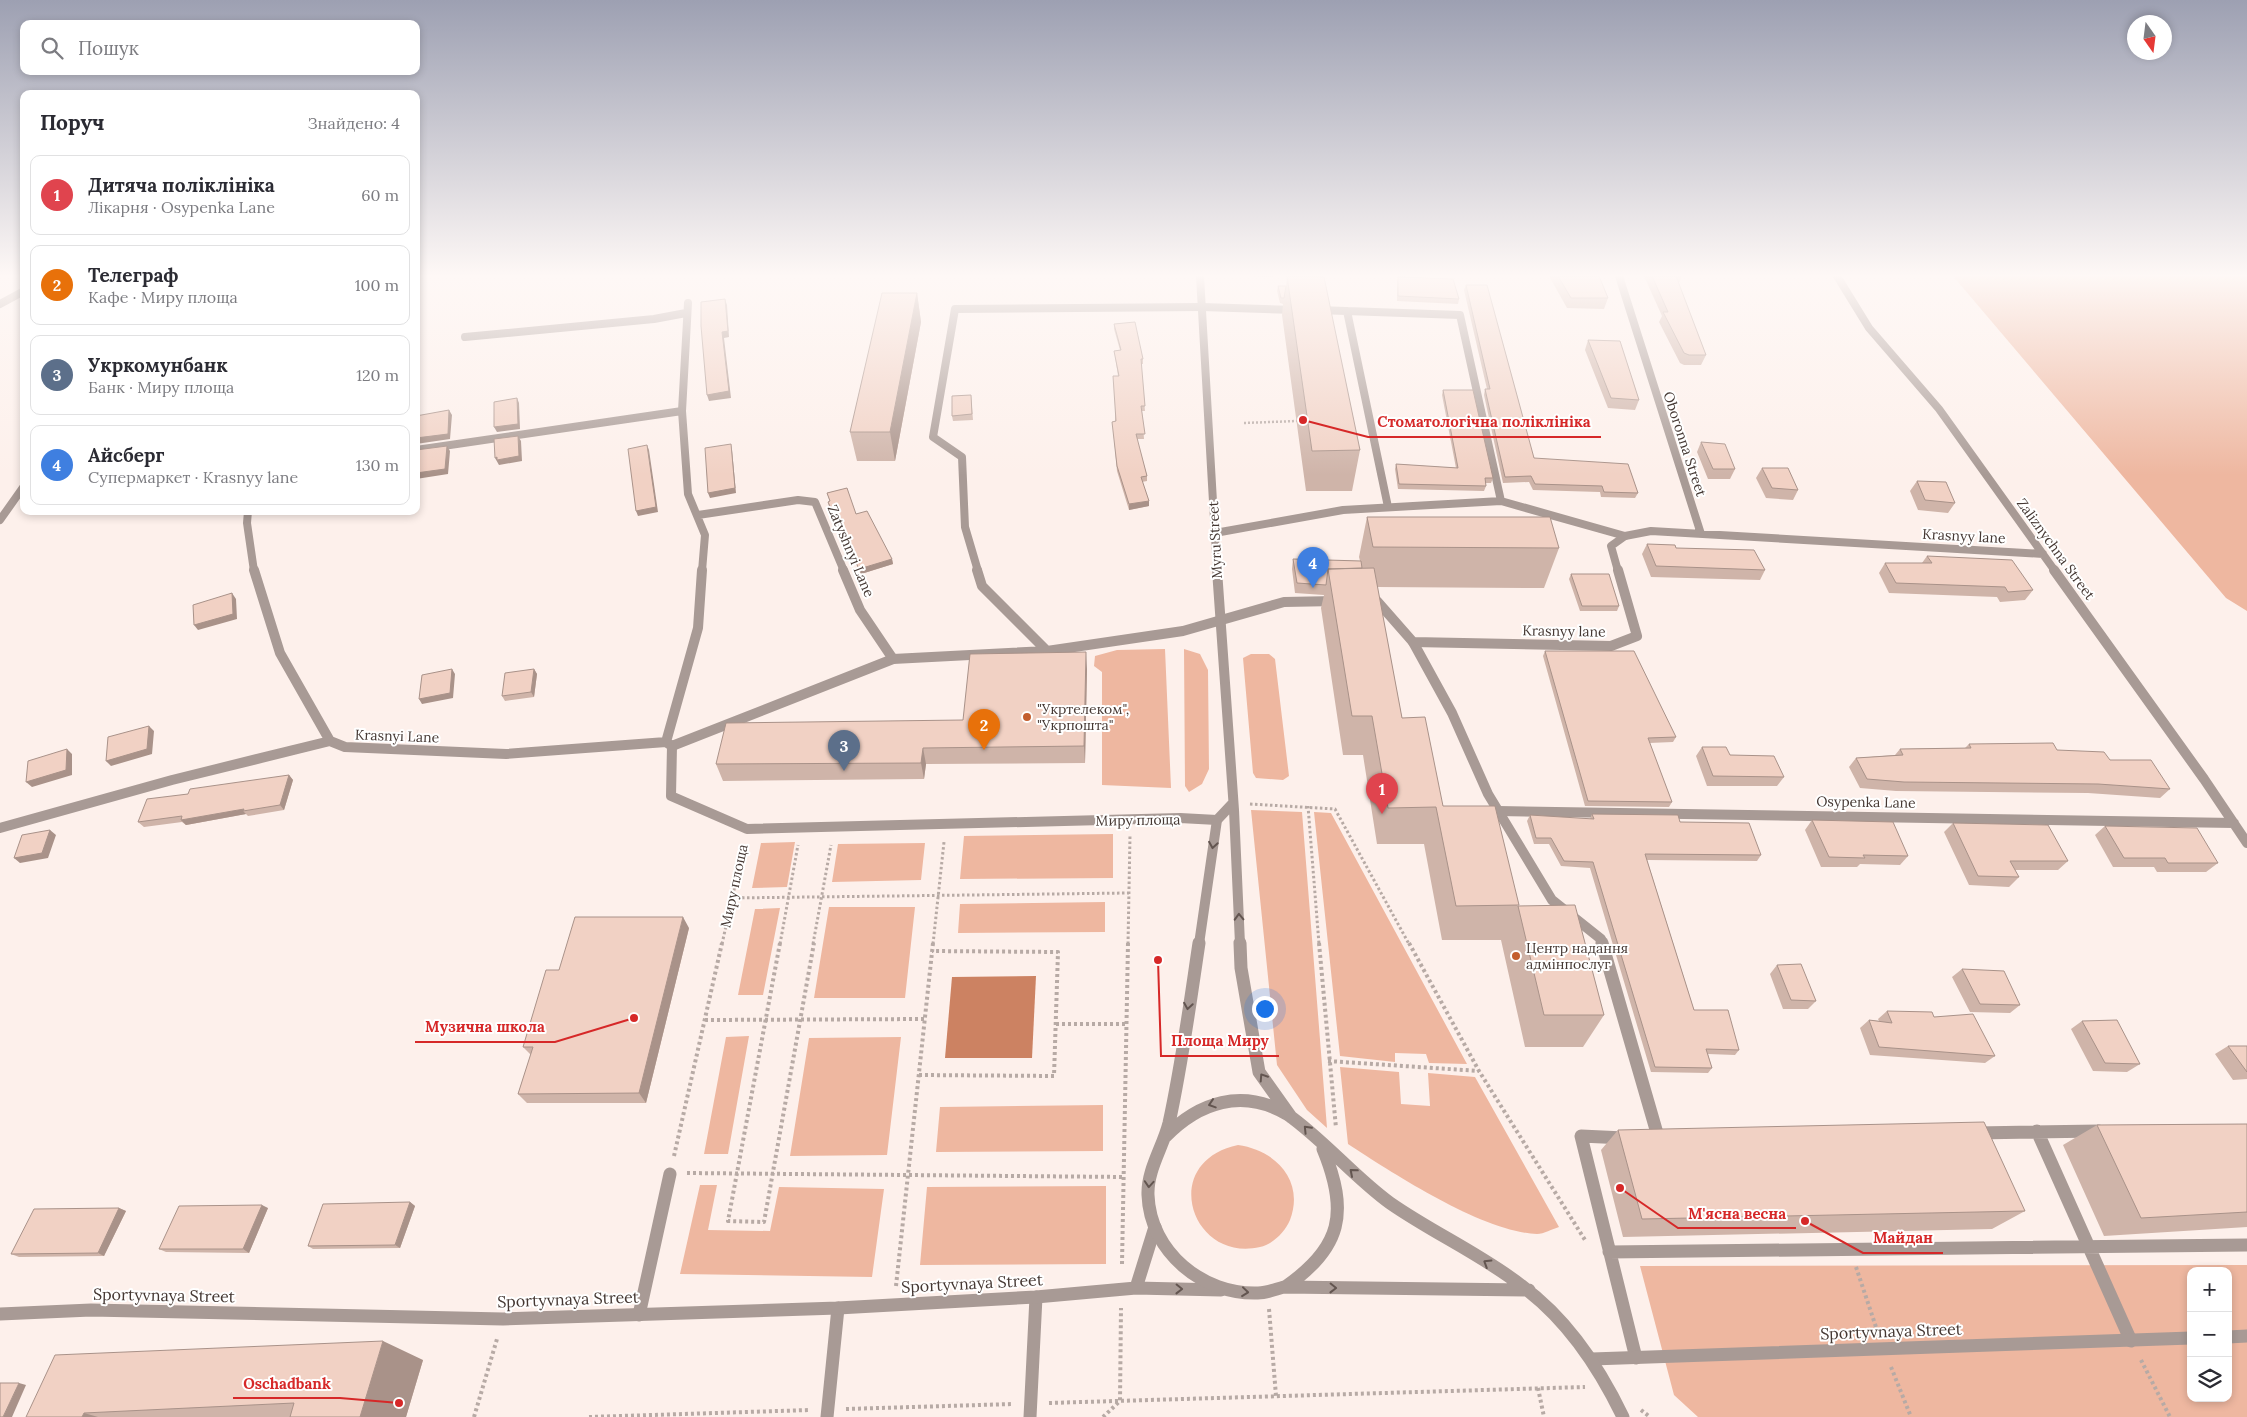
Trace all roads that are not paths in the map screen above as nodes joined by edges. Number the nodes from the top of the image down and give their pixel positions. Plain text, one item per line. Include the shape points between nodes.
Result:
1 (685, 342) edge
2 (949, 342) edge
3 (1204, 342) edge
4 (1354, 342) edge
5 (1466, 342) edge
6 (1640, 342) edge
7 (1881, 342) edge
8 (682, 411) junction
9 (420, 449) edge
10 (20, 492) edge
11 (1502, 501) junction
12 (1388, 507) junction
13 (248, 515) edge
14 (698, 515) junction
15 (0, 520) edge
16 (1215, 533) junction
17 (1701, 534) junction
18 (1625, 536) junction
19 (2043, 554) junction
20 (1220, 621) junction
21 (1413, 642) junction
22 (1047, 651) junction
23 (893, 659) junction
24 (330, 741) junction
25 (669, 744) junction
26 (1233, 803) junction
27 (1498, 811) junction
28 (1217, 820) junction
29 (2234, 823) junction
30 (0, 828) edge
31 (2247, 843) edge
32 (1291, 1116) junction
33 (2117, 1130) edge
34 (2037, 1131) junction
35 (1968, 1133) edge
36 (1164, 1138) junction
37 (1320, 1143) junction
38 (670, 1174) road end
39 (1155, 1227) junction
40 (2247, 1245) edge
41 (2089, 1247) junction
42 (1609, 1252) junction
43 (1284, 1287) junction
44 (1136, 1288) junction
45 (1221, 1290) junction
46 (1528, 1290) junction
47 (1036, 1297) junction
48 (838, 1308) junction
49 (0, 1314) edge
50 (639, 1315) junction
51 (2247, 1336) edge
52 (2232, 1337) edge
53 (2187, 1338) edge
54 (2131, 1340) junction
55 (1636, 1358) junction
56 (1592, 1360) junction
57 (1030, 1410) edge
58 (827, 1413) edge
59 (1623, 1417) edge

1 - 8 street
2 - 22 street via 933,437 962,457 965,527 982,586
3 - 16 street, Myru Street
4 - 12 street
5 - 11 street
6 - 17 street, Oboronna Street
7 - 19 street, Zaliznychna Street via 1939,409
8 - 9 street
8 - 14 street via 688,494
10 - 15 street
11 - 12 street
11 - 18 street
12 - 16 street via 1343,510
13 - 24 street via 254,572 280,653
14 - 23 street, Zatyshnyi Lane via 798,500 815,502 860,610
14 - 25 street via 705,535 698,628
16 - 20 street, Myru Street
17 - 18 street, Krasnyy lane via 1651,531
17 - 19 street, Krasnyy lane
18 - 21 street, Krasnyy lane via 1612,546 1637,636 1611,646
19 - 29 street, Zaliznychna Street
20 - 21 street via 1284,602 1377,601
20 - 22 street, Krasnyi Lane via 1183,630
20 - 26 street, Myru Street
21 - 27 street via 1452,713
22 - 23 street, Krasnyi Lane
23 - 25 street, Krasnyi Lane
24 - 25 street, Krasnyi Lane via 345,747 506,754
24 - 30 street, Krasnyi Lane via 172,780
25 - 28 street, Миру площа via 671,796 747,829 1180,818
26 - 28 street
32 -> 26 street, Myru Street via 1259,1072 1241,968
27 - 29 street, Osypenka Lane
27 - 42 street via 1552,900 1601,939 1654,1139 1581,1136
28 -> 36 street via 1177,1076
29 - 31 street, Zaliznychna Street
32 -> 36 street via 1262,1103 1227,1100 1211,1103 1191,1113
37 -> 32 street
33 - 34 street
34 - 35 street
34 - 41 street
36 -> 39 street via 1153,1160 1149,1181 1149,1202
37 - 43 street via 1336,1181 1339,1198 1336,1226 1322,1256 1303,1276
46 -> 37 street via 1377,1193
38 - 50 street
39 - 44 street
39 - 45 street via 1163,1244 1180,1265 1201,1281
40 - 41 street
41 - 42 street
41 - 54 street
42 - 55 street
45 -> 43 street via 1256,1294
43 -> 46 street
44 -> 45 street, Sportyvnaya Street
44 - 47 street, Sportyvnaya Street
46 - 56 street via 1565,1325
47 - 48 street, Sportyvnaya Street
47 - 57 street
48 - 50 street, Sportyvnaya Street
48 - 58 street
49 - 50 street, Sportyvnaya Street via 91,1310 503,1319
51 - 52 street
53 - 54 street, Sportyvnaya Street
54 - 55 street, Sportyvnaya Street
55 - 56 street, Sportyvnaya Street
56 - 59 street via 1609,1386

